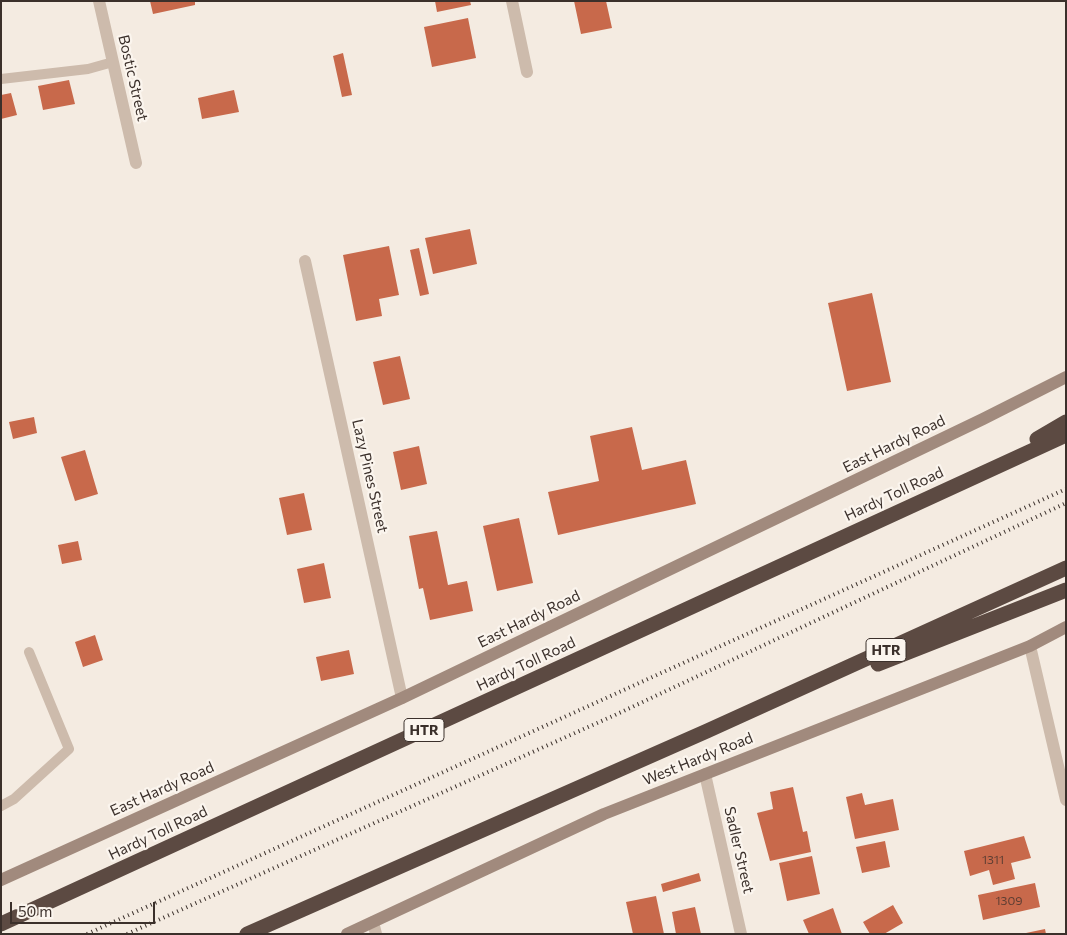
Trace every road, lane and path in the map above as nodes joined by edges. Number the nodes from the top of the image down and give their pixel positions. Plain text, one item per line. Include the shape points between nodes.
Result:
1 (99, 1) edge
2 (512, 1) edge
3 (113, 62) junction
4 (527, 72) dead end
5 (1, 79) edge
6 (136, 162) dead end
7 (305, 261) dead end
8 (1066, 377) edge
9 (1066, 422) edge
10 (1066, 435) edge
11 (973, 478) junction
12 (1066, 568) edge
13 (1066, 590) edge
14 (1066, 627) edge
15 (1030, 646) junction
16 (29, 652) dead end
17 (402, 698) junction
18 (707, 731) junction
19 (705, 774) junction
20 (1066, 800) edge
21 (1, 806) edge
22 (1, 880) edge
23 (1, 924) edge
24 (374, 928) edge
25 (247, 934) edge
26 (347, 934) edge
27 (741, 934) edge

1 - 3 street, Bostic Street
2 - 4 street
3 - 5 lane via 88,70
3 - 6 street, Bostic Street
7 - 17 street, Lazy Pines Street
8 - 17 main road, East Hardy Road
9 - 11 highway
10 - 11 highway, Hardy Toll Road / HTR
11 - 23 highway, Hardy Toll Road / HTR
12 - 18 highway, HTR
13 - 18 highway
14 - 15 main road, West Hardy Road
15 - 19 main road, West Hardy Road
15 - 20 street
16 - 21 lane via 69,749 14,799
17 - 22 main road, East Hardy Road
18 - 25 highway, HTR
19 - 24 main road, West Hardy Road via 604,814
19 - 27 street, Sadler Street
24 - 26 main road, West Hardy Road

